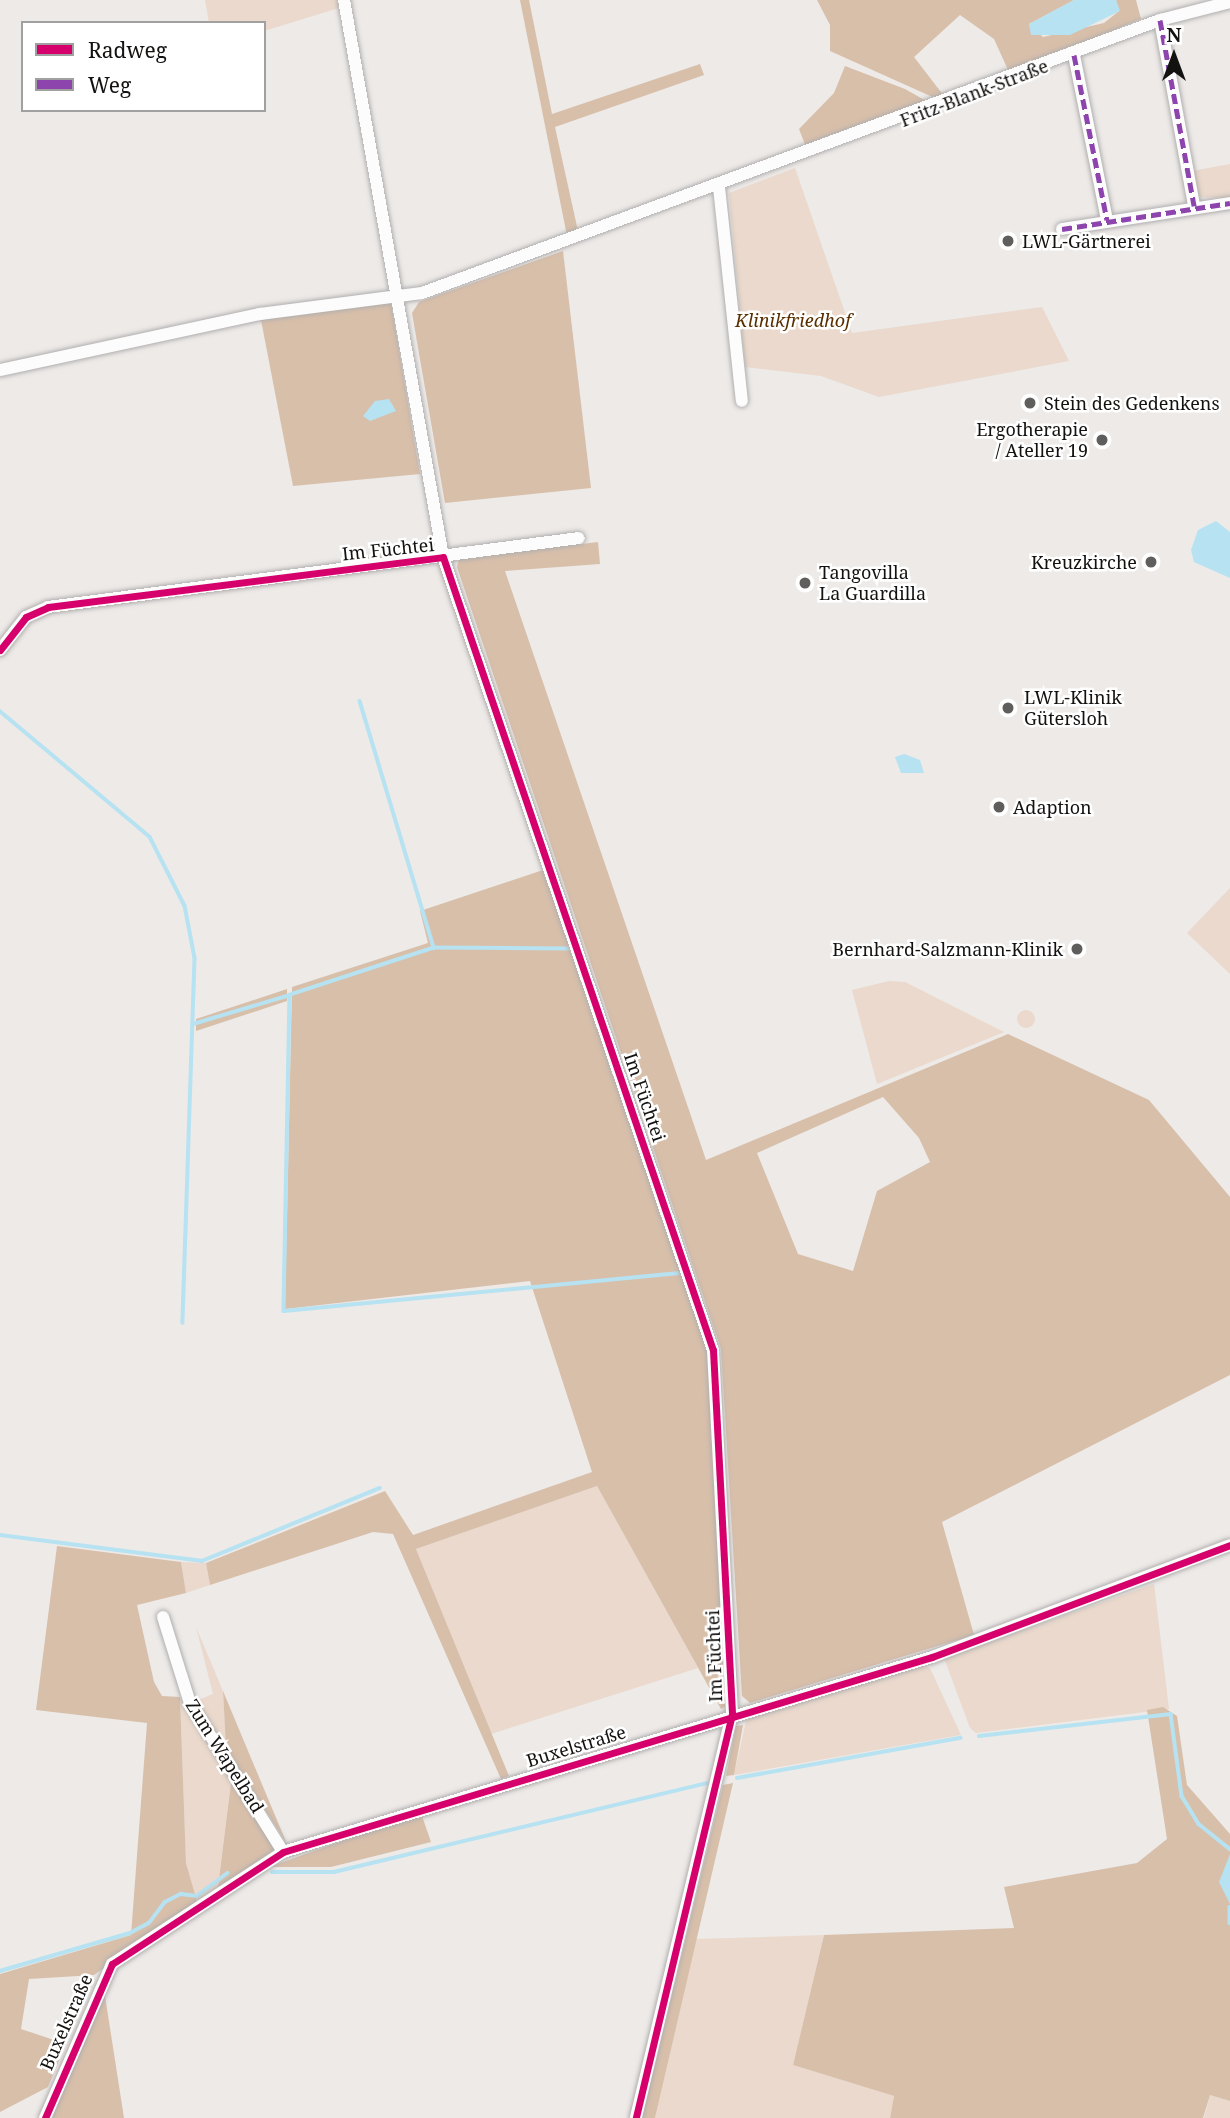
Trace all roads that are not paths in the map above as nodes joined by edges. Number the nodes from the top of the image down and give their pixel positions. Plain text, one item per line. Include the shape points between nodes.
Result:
1 (344, 0) edge
2 (1230, 2) edge
3 (1160, 20) junction
4 (1074, 55) junction
5 (719, 187) junction
6 (1230, 203) edge
7 (1194, 206) junction
8 (1107, 220) junction
9 (1062, 229) dead end
10 (397, 298) junction
11 (0, 370) edge
12 (742, 401) dead end
13 (579, 538) dead end
14 (443, 557) junction
15 (0, 650) edge
16 (1230, 1545) edge
17 (163, 1617) dead end
18 (732, 1714) junction
19 (284, 1852) junction
20 (45, 2118) edge
21 (636, 2118) edge

1 - 10 street, Im Füchtei
2 - 3 street, Fritz-Blank-Straße
3 - 4 street, Fritz-Blank-Straße
3 - 7 street
4 - 5 street, Fritz-Blank-Straße
4 - 8 street
5 - 10 street, Fritz-Blank-Straße
5 - 12 street
6 - 7 street
7 - 8 street
8 - 9 street
10 - 11 street via 260,314
10 - 14 street, Im Füchtei
13 - 14 street, Im Füchtei
14 - 15 street, Im Füchtei via 48,607 26,617
14 - 18 street, Im Füchtei via 713,1350
16 - 18 street, Buxelstraße via 932,1657
17 - 19 street, Zum Wapelbad via 190,1703
18 - 19 street, Buxelstraße
18 - 21 street, Im Füchtei
19 - 20 street, Buxelstraße via 112,1964

